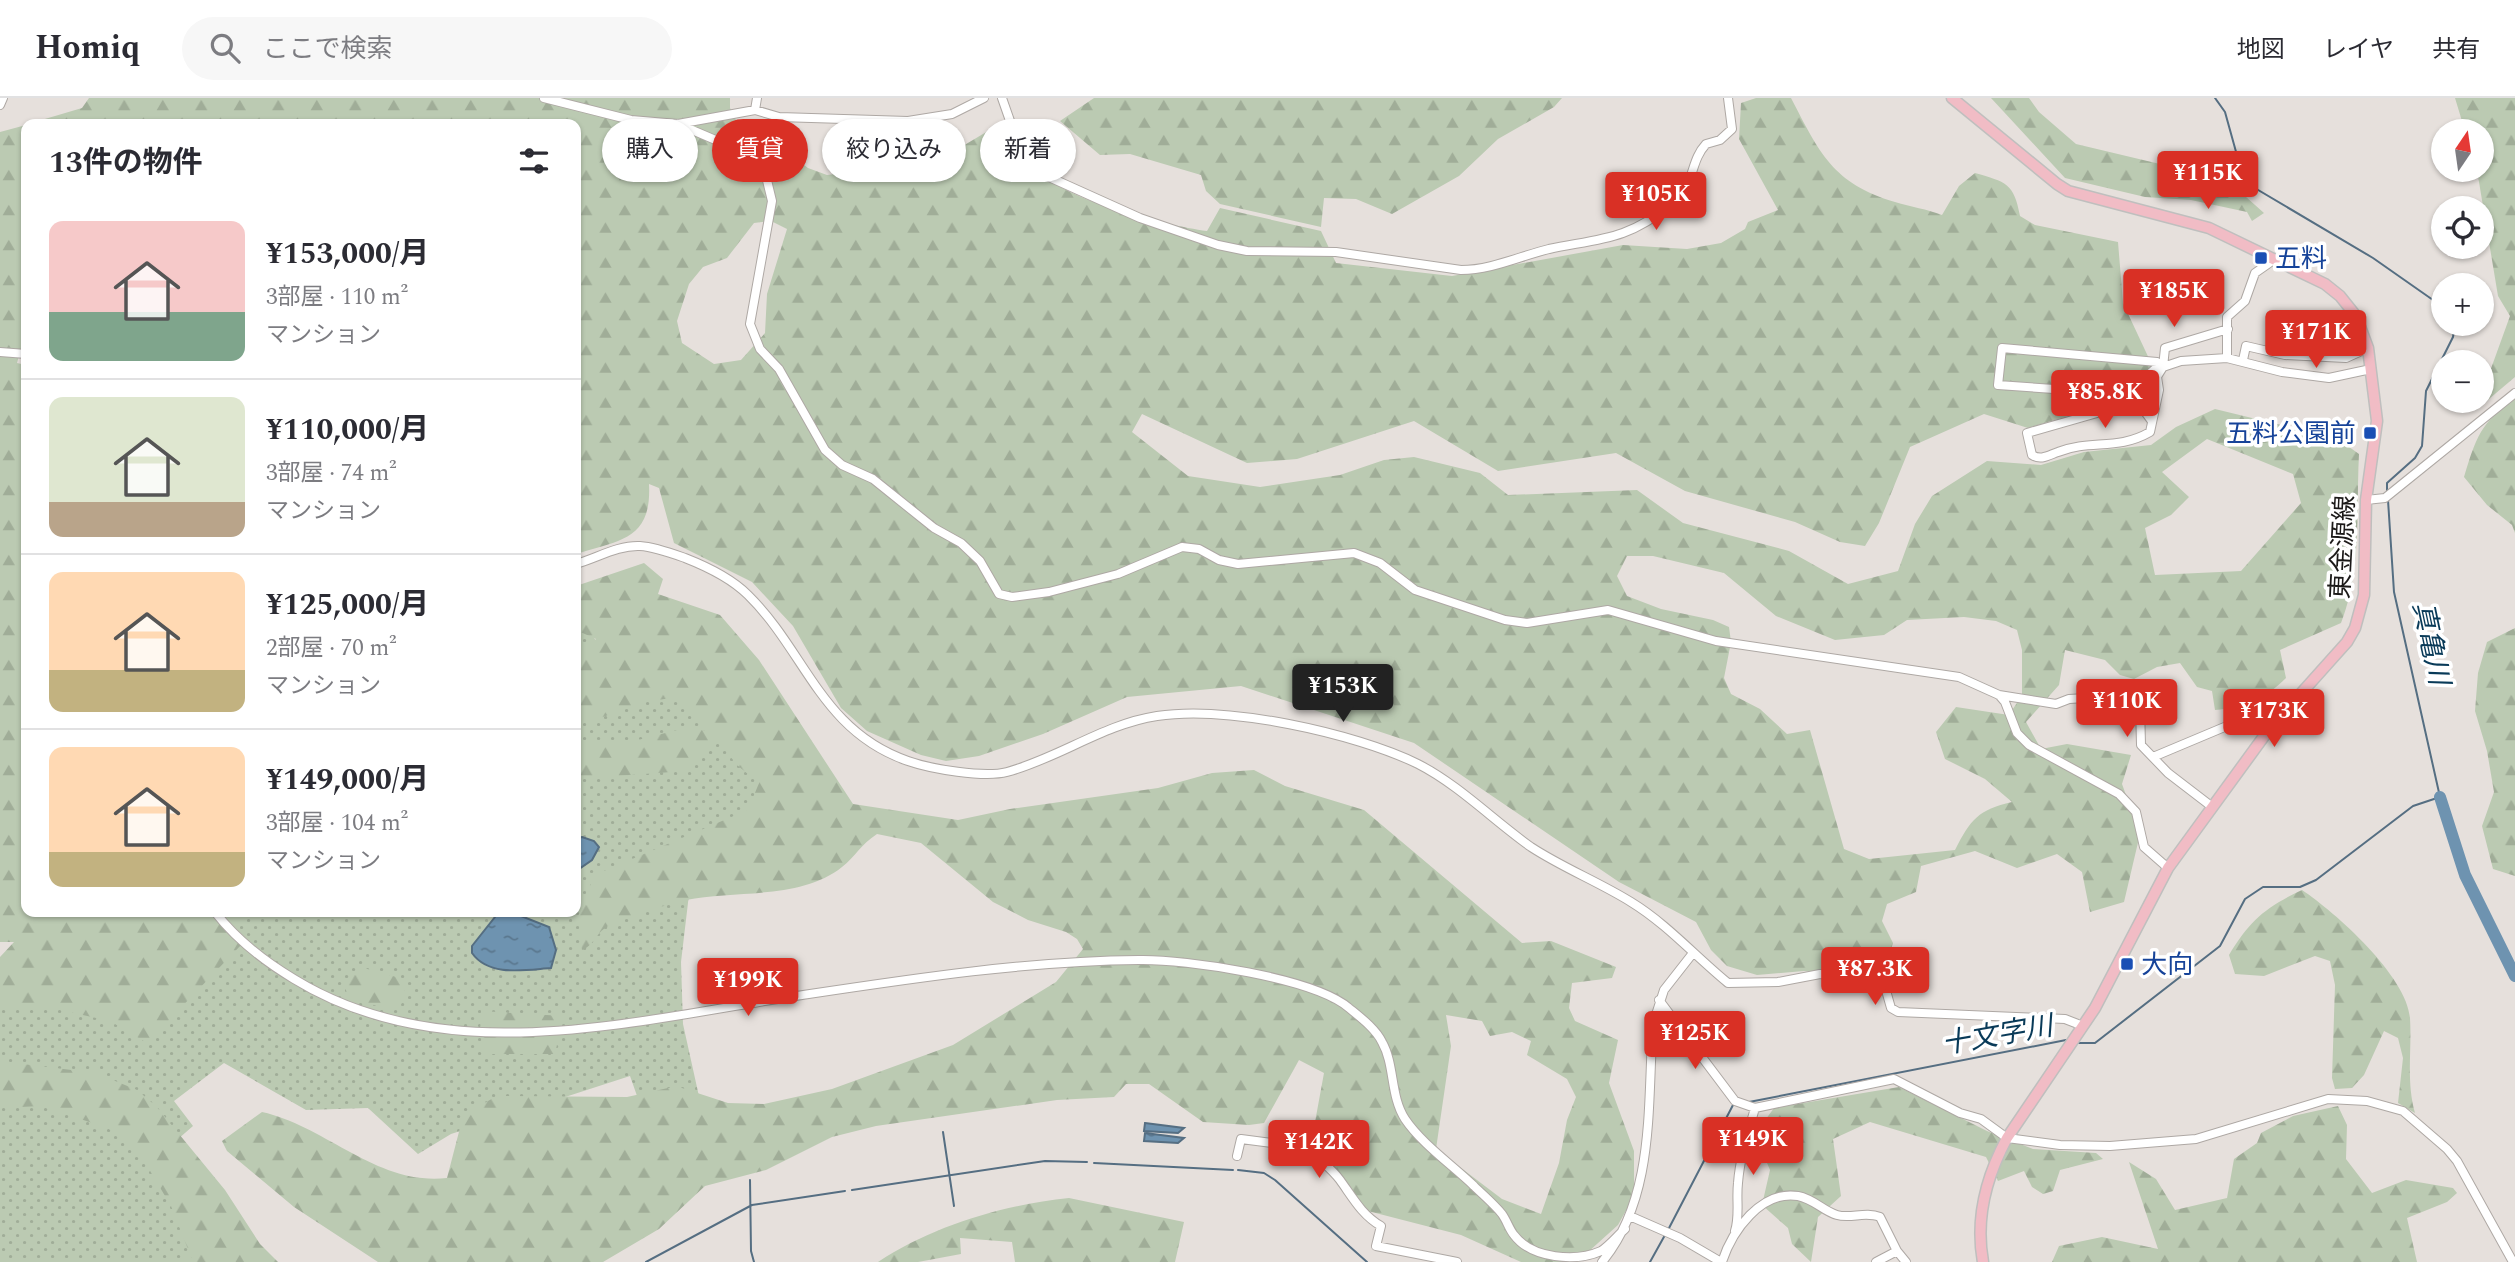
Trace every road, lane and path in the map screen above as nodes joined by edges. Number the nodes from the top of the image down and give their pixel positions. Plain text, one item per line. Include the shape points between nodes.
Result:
1 (3, 98) edge
2 (544, 98) edge
3 (757, 98) edge
4 (984, 98) edge
5 (1002, 98) edge
6 (1728, 98) edge
7 (1952, 98) edge
8 (0, 104) edge
9 (755, 110) junction
10 (627, 119) edge
11 (698, 120) edge
12 (698, 133) edge
13 (2275, 259) junction
14 (2228, 329) junction
15 (2368, 348) junction
16 (0, 352) edge
17 (21, 354) edge
18 (2227, 358) junction
19 (2243, 360) junction
20 (2163, 367) junction
21 (2371, 369) junction
22 (2157, 377) junction
23 (2515, 393) edge
24 (2132, 403) junction
25 (2151, 420) junction
26 (2366, 500) junction
27 (581, 562) edge
28 (1999, 695) junction
29 (2270, 727) junction
30 (2153, 757) junction
31 (2211, 806) junction
32 (2168, 868) junction
33 (219, 917) edge
34 (1693, 953) junction
35 (1658, 1000) junction
36 (2083, 1027) junction
37 (1755, 1108) junction
38 (2007, 1138) junction
39 (1237, 1156) dead end
40 (1632, 1217) junction
41 (1625, 1229) junction
42 (1733, 1238) junction
43 (1897, 1251) junction
44 (1457, 1262) edge
45 (1602, 1262) edge
46 (1722, 1262) edge
47 (1876, 1262) edge
48 (1906, 1262) edge
49 (1983, 1262) edge
50 (2513, 1262) edge

1 - 8 street
2 - 10 street
3 - 9 street
4 - 9 street via 952,114 908,121 779,117
5 - 6 street via 1029,167 1174,231 1247,251 1336,252 1461,270 1599,242 1635,229 1686,187 1706,144 1720,140 1732,129
7 - 13 main road, 東金源線 via 2068,191 2209,228
9 - 11 street
12 - 28 street via 746,153 764,168 772,201 750,324 755,341 779,369 825,450 842,466 873,479 934,528 961,543 1004,596 1049,592 1118,574 1182,547 1238,564 1354,553 1380,563 1415,590 1505,620 1527,623 1608,610 1716,641 1930,671 1982,685
13 - 14 street via 2255,273 2245,301 2227,317
13 - 15 main road, 東金源線 via 2340,296 2356,316
14 - 18 street
14 - 20 street via 2165,348
15 - 19 street via 2346,358 2285,355 2246,346
15 - 21 main road, 東金源線
16 - 17 street
18 - 19 street
18 - 20 street
19 - 21 street via 2282,372 2329,378
20 - 20 street via 2126,394 1998,385 2002,348 2157,362
20 - 22 street
21 - 26 main road, 東金源線 via 2376,430
22 - 24 street
22 - 25 street via 2159,390
23 - 26 street via 2385,498
24 - 25 street
24 - 25 street via 2027,433 2032,455 2042,458 2078,446 2133,442 2150,432
26 - 29 main road, 東金源線 via 2366,579 2356,628
27 - 34 street via 639,546 691,561 729,579 768,619 829,706 868,739 908,761 982,774 1004,773 1136,720 1183,714 1285,724 1392,754 1420,765 1528,845 1631,901
28 - 30 street via 2056,704 2102,697 2140,706 2141,745
28 - 32 street via 2021,739 2052,760 2104,784 2136,811 2144,847
29 - 30 street via 2234,723
29 - 31 main road, 東金源線
30 - 31 street
31 - 32 main road, 東金源線
32 - 36 main road, 東金源線
33 - 41 street via 231,933 281,972 320,995 354,1010 440,1030 551,1031 654,1021 800,995 1090,960 1191,963 1238,972 1345,1004 1385,1048 1402,1116 1486,1198 1523,1244 1546,1257 1575,1260 1601,1252
34 - 35 street
34 - 36 street via 1732,984 1778,982 1813,974 1869,979 1885,986 1891,1008 1898,1012 2064,1019
35 - 37 street via 1735,1101
35 - 40 street via 1640,1188
36 - 38 main road, 東金源線
37 - 38 street via 1895,1079 1981,1119
37 - 42 street via 1740,1162 1739,1218
38 - 49 main road, 東金源線 via 1995,1161 1979,1219
38 - 50 street via 2060,1145 2148,1146 2216,1134 2328,1099 2390,1106 2415,1120 2457,1161
39 - 44 street via 1241,1139 1272,1143 1300,1139 1369,1219 1381,1226 1376,1246
40 - 41 street
40 - 46 street via 1680,1237
41 - 45 street
42 - 43 street via 1749,1216 1770,1200 1798,1196 1838,1216 1880,1217
42 - 46 street
43 - 47 street
43 - 48 street

